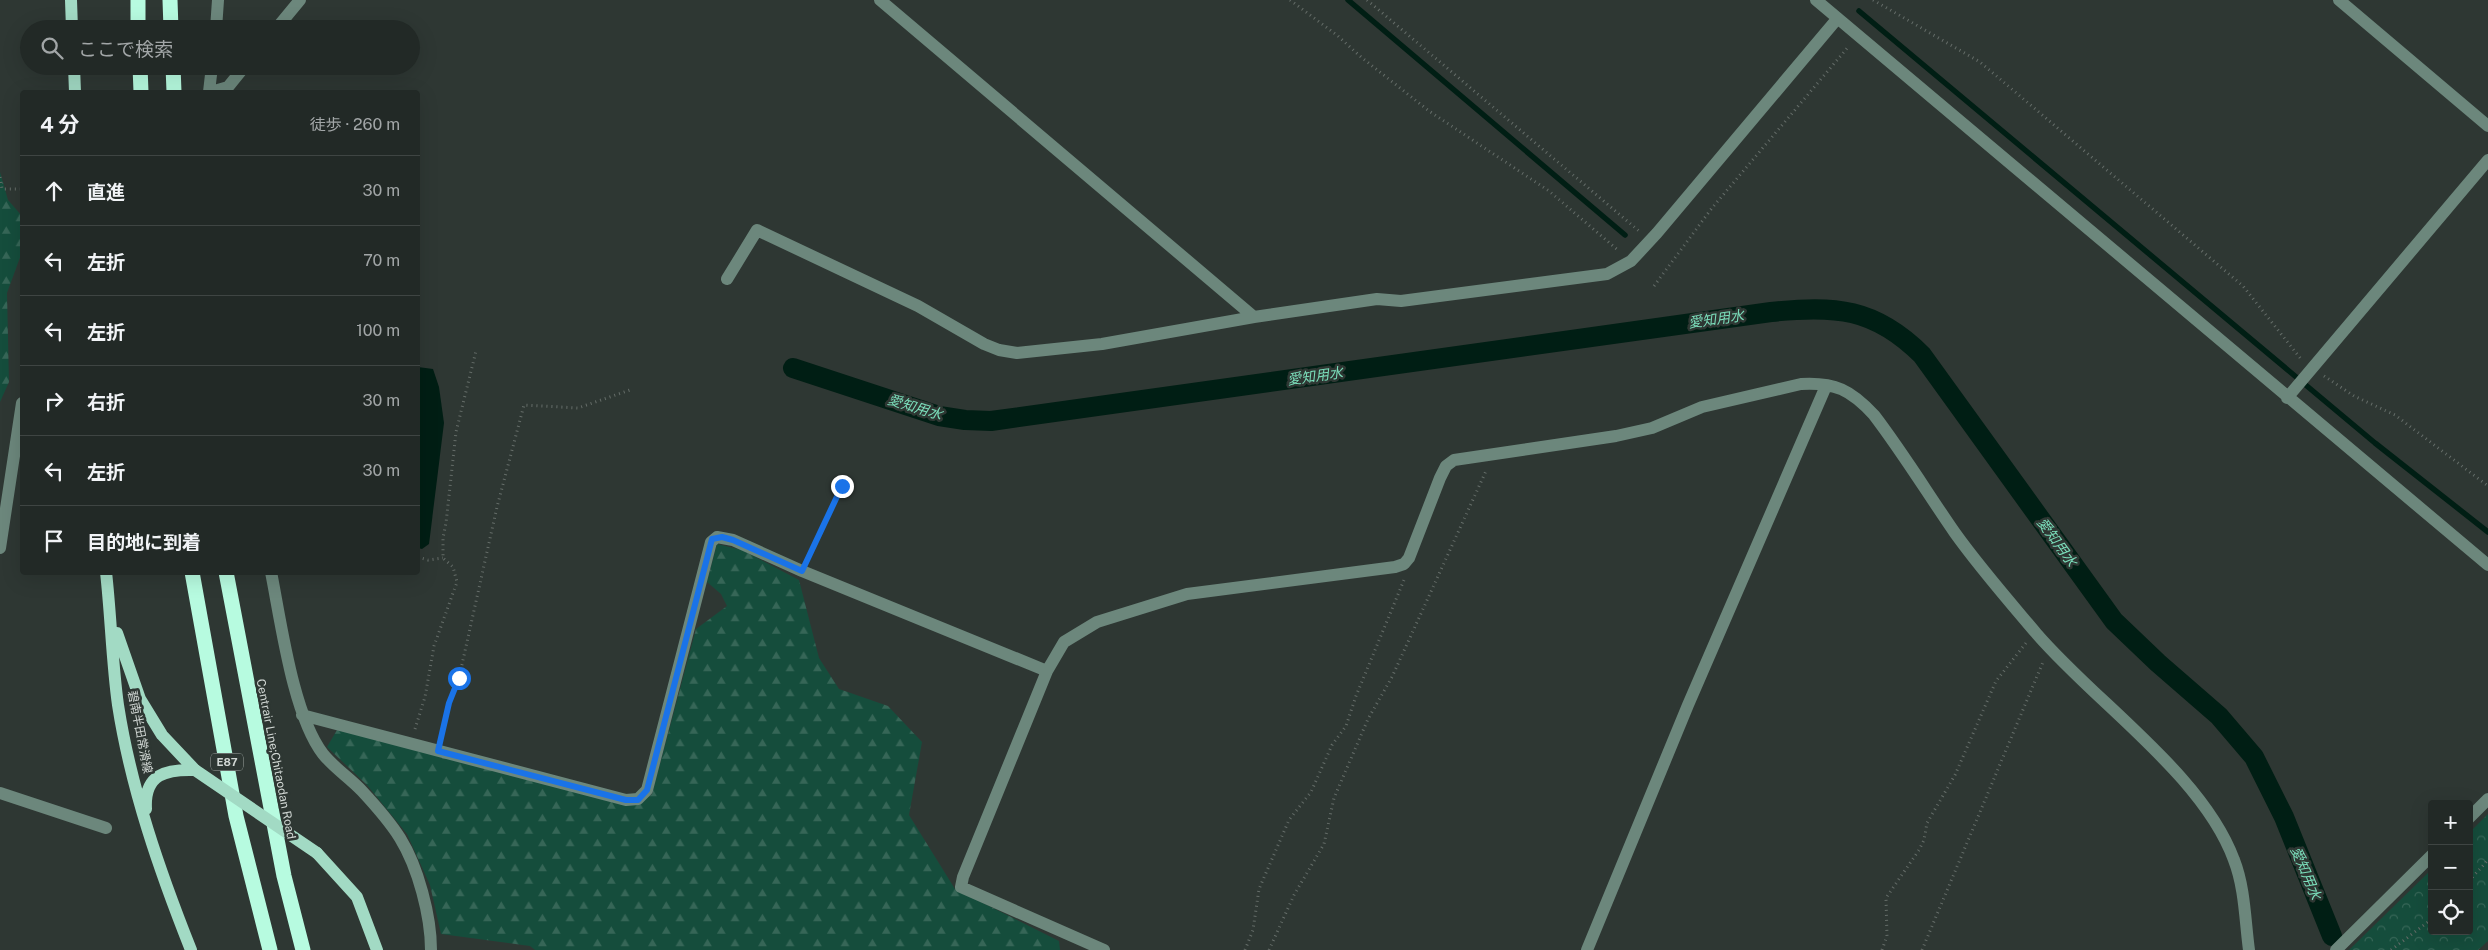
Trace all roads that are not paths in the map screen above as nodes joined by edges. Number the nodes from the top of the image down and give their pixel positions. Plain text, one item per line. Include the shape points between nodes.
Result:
1 (71, 0) edge
2 (138, 0) edge
3 (170, 0) edge
4 (218, 0) edge
5 (300, 0) edge
6 (880, 0) edge
7 (2339, 0) edge
8 (1822, 2) edge
9 (1837, 18) junction
10 (72, 20) edge
11 (138, 20) edge
12 (171, 20) edge
13 (217, 20) edge
14 (283, 20) edge
15 (74, 75) edge
16 (140, 75) edge
17 (173, 75) edge
18 (211, 75) edge
19 (238, 75) edge
20 (75, 90) edge
21 (141, 90) edge
22 (174, 90) edge
23 (210, 90) edge
24 (217, 90) edge
25 (2488, 126) edge
26 (2488, 160) edge
27 (727, 279) dead end
28 (1254, 317) junction
29 (1826, 386) junction
30 (2287, 398) junction
31 (20, 416) edge
32 (0, 548) edge
33 (2488, 565) edge
34 (106, 575) edge
35 (193, 575) edge
36 (227, 575) edge
37 (272, 575) edge
38 (110, 614) junction
39 (1047, 671) junction
40 (302, 715) junction
41 (195, 770) junction
42 (0, 793) edge
43 (2488, 799) edge
44 (2473, 814) edge
45 (147, 824) junction
46 (106, 828) dead end
47 (2428, 859) edge
48 (191, 950) edge
49 (270, 950) edge
50 (304, 950) edge
51 (377, 950) edge
52 (431, 950) edge
53 (1104, 950) edge
54 (1586, 950) edge
55 (2249, 950) edge
56 (2336, 950) edge

1 - 10 main road
2 - 11 highway
3 - 12 highway
4 - 13 street
5 - 14 street
6 - 28 street
7 - 25 street
8 - 9 street
9 - 28 street via 1650,240 1631,261 1607,274 1402,300 1377,299
9 - 30 street
15 - 20 main road
16 - 21 highway
17 - 22 highway
18 - 23 street
19 - 24 street via 228,87
26 - 30 street
27 - 28 street via 756,230 918,306 984,344 1017,353 1102,344
29 - 39 street via 1800,384 1702,407 1652,428 1616,436 1454,460 1446,466 1404,564 1187,594 1097,622 1064,642
29 - 54 street
29 - 55 street via 1844,389 1874,415 1957,535 2035,632 2193,793 2221,832 2234,860 2241,882
30 - 33 street
31 - 32 street
34 - 38 main road, 碧南半田常滑線
35 - 49 highway, E87 via 236,816
36 - 50 highway, Centrair Line;Chitaodan Road / E87 via 278,847
37 - 40 street
38 - 41 main road, 碧南半田常滑線 via 140,699 162,734
38 - 45 main road, 碧南半田常滑線 via 118,706
39 - 40 street via 722,537 712,539 647,790 638,800 626,800
39 - 53 street via 961,887
40 - 52 street via 323,754 362,791 400,838 422,888 431,931
41 - 45 main road, 碧南半田常滑線 via 162,773 152,782 147,794
41 - 51 main road, 碧南半田常滑線, bridge via 317,852 357,898
42 - 46 street
43 - 44 street
45 - 48 main road, 碧南半田常滑線
47 - 56 street

